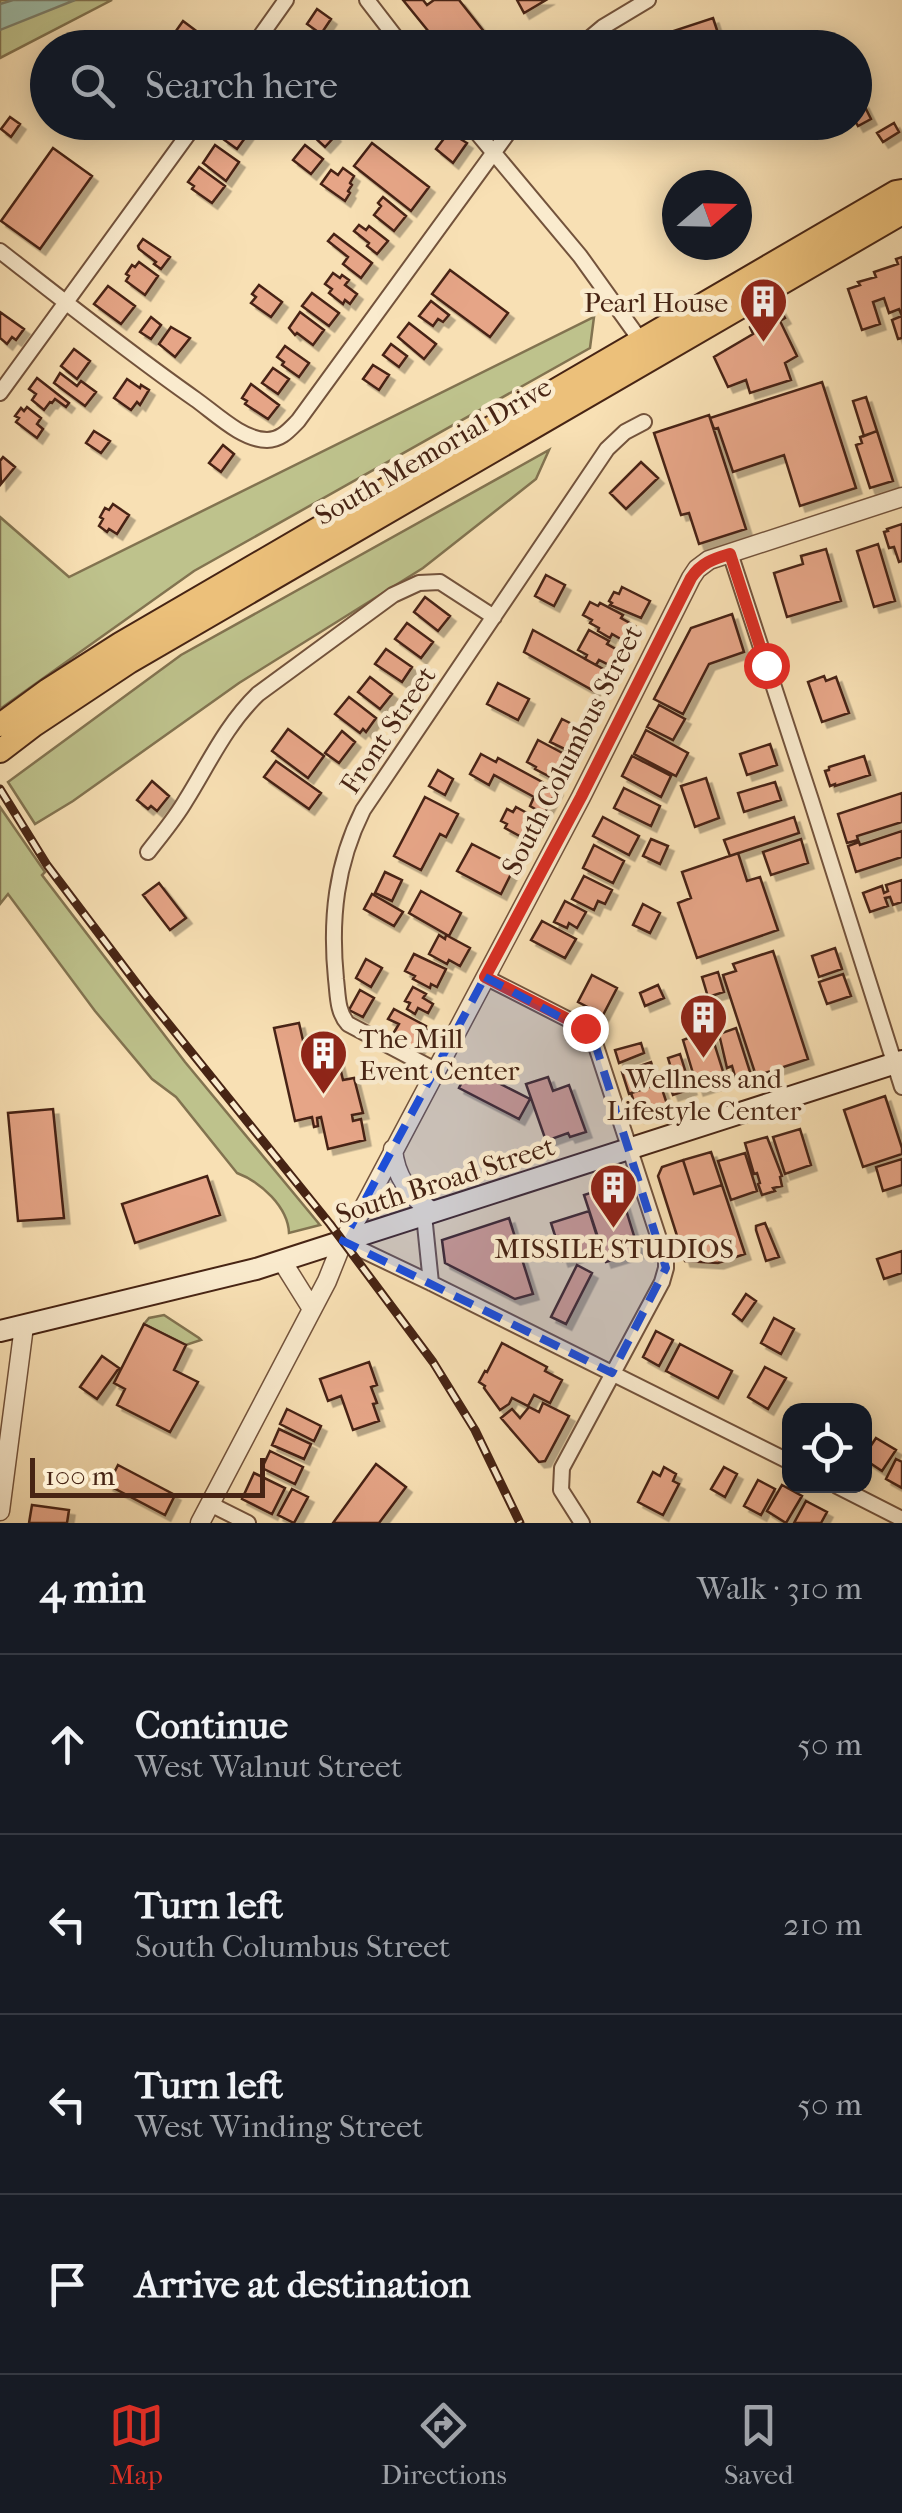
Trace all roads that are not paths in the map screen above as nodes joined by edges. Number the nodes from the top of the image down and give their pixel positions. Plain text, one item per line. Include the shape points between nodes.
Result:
1 (286, 0) edge
2 (367, 0) edge
3 (648, 0) edge
4 (265, 30) edge
5 (390, 30) edge
6 (600, 30) edge
7 (184, 140) edge
8 (484, 140) edge
9 (503, 140) edge
10 (494, 152) junction
11 (902, 191) edge
12 (902, 212) edge
13 (0, 251) edge
14 (67, 302) junction
15 (641, 341) junction
16 (0, 392) edge
17 (644, 422) dead end
18 (902, 498) edge
19 (730, 554) junction
20 (494, 618) junction
21 (53, 700) junction
22 (0, 725) edge
23 (0, 751) edge
24 (148, 852) dead end
25 (485, 977) junction
26 (898, 1062) edge
27 (435, 1070) junction
28 (902, 1086) edge
29 (393, 1148) junction
30 (629, 1150) junction
31 (428, 1214) junction
32 (343, 1242) junction
33 (282, 1261) junction
34 (431, 1282) junction
35 (312, 1309) junction
36 (24, 1326) junction
37 (0, 1331) edge
38 (612, 1373) junction
39 (782, 1458) edge
40 (850, 1493) edge
41 (210, 1504) junction
42 (0, 1511) edge
43 (902, 1519) edge
44 (200, 1523) edge
45 (248, 1523) edge
46 (582, 1523) edge

1 - 4 street
2 - 5 street
3 - 6 street
7 - 14 street
8 - 10 street
9 - 10 street
10 - 14 street via 282,437 264,440 240,431
10 - 15 street
11 - 15 highway, South Memorial Drive
12 - 21 highway, South Memorial Drive
13 - 14 street
14 - 16 street
15 - 21 highway, South Memorial Drive via 120,644
17 - 20 street, Front Street via 607,449
18 - 19 street, South Columbus Street
19 - 25 street, South Columbus Street via 709,560 691,578
19 - 26 street
20 - 24 street via 440,582 392,595 244,708
20 - 27 street, Front Street via 362,810 338,875 332,922 342,1018
21 - 22 highway, South Memorial Drive
21 - 23 highway, South Memorial Drive
25 - 27 street, South Columbus Street
25 - 30 street via 592,1034
26 - 28 street
26 - 30 main road, South Broad Street
27 - 29 street, South Columbus Street
29 - 31 street via 398,1174
29 - 32 street, South Columbus Street
30 - 31 main road, South Broad Street
30 - 38 street via 666,1268
31 - 32 main road, South Broad Street
31 - 34 street
32 - 33 main road, South Broad Street
32 - 34 street
32 - 35 street, South Columbus Street
33 - 35 street
33 - 36 main road, South Broad Street
34 - 38 street
35 - 41 street, South Columbus Street
36 - 37 main road, South Broad Street
36 - 42 street
38 - 39 street
38 - 46 street via 562,1468 561,1490
40 - 43 street
41 - 44 street, South Columbus Street
41 - 45 street

